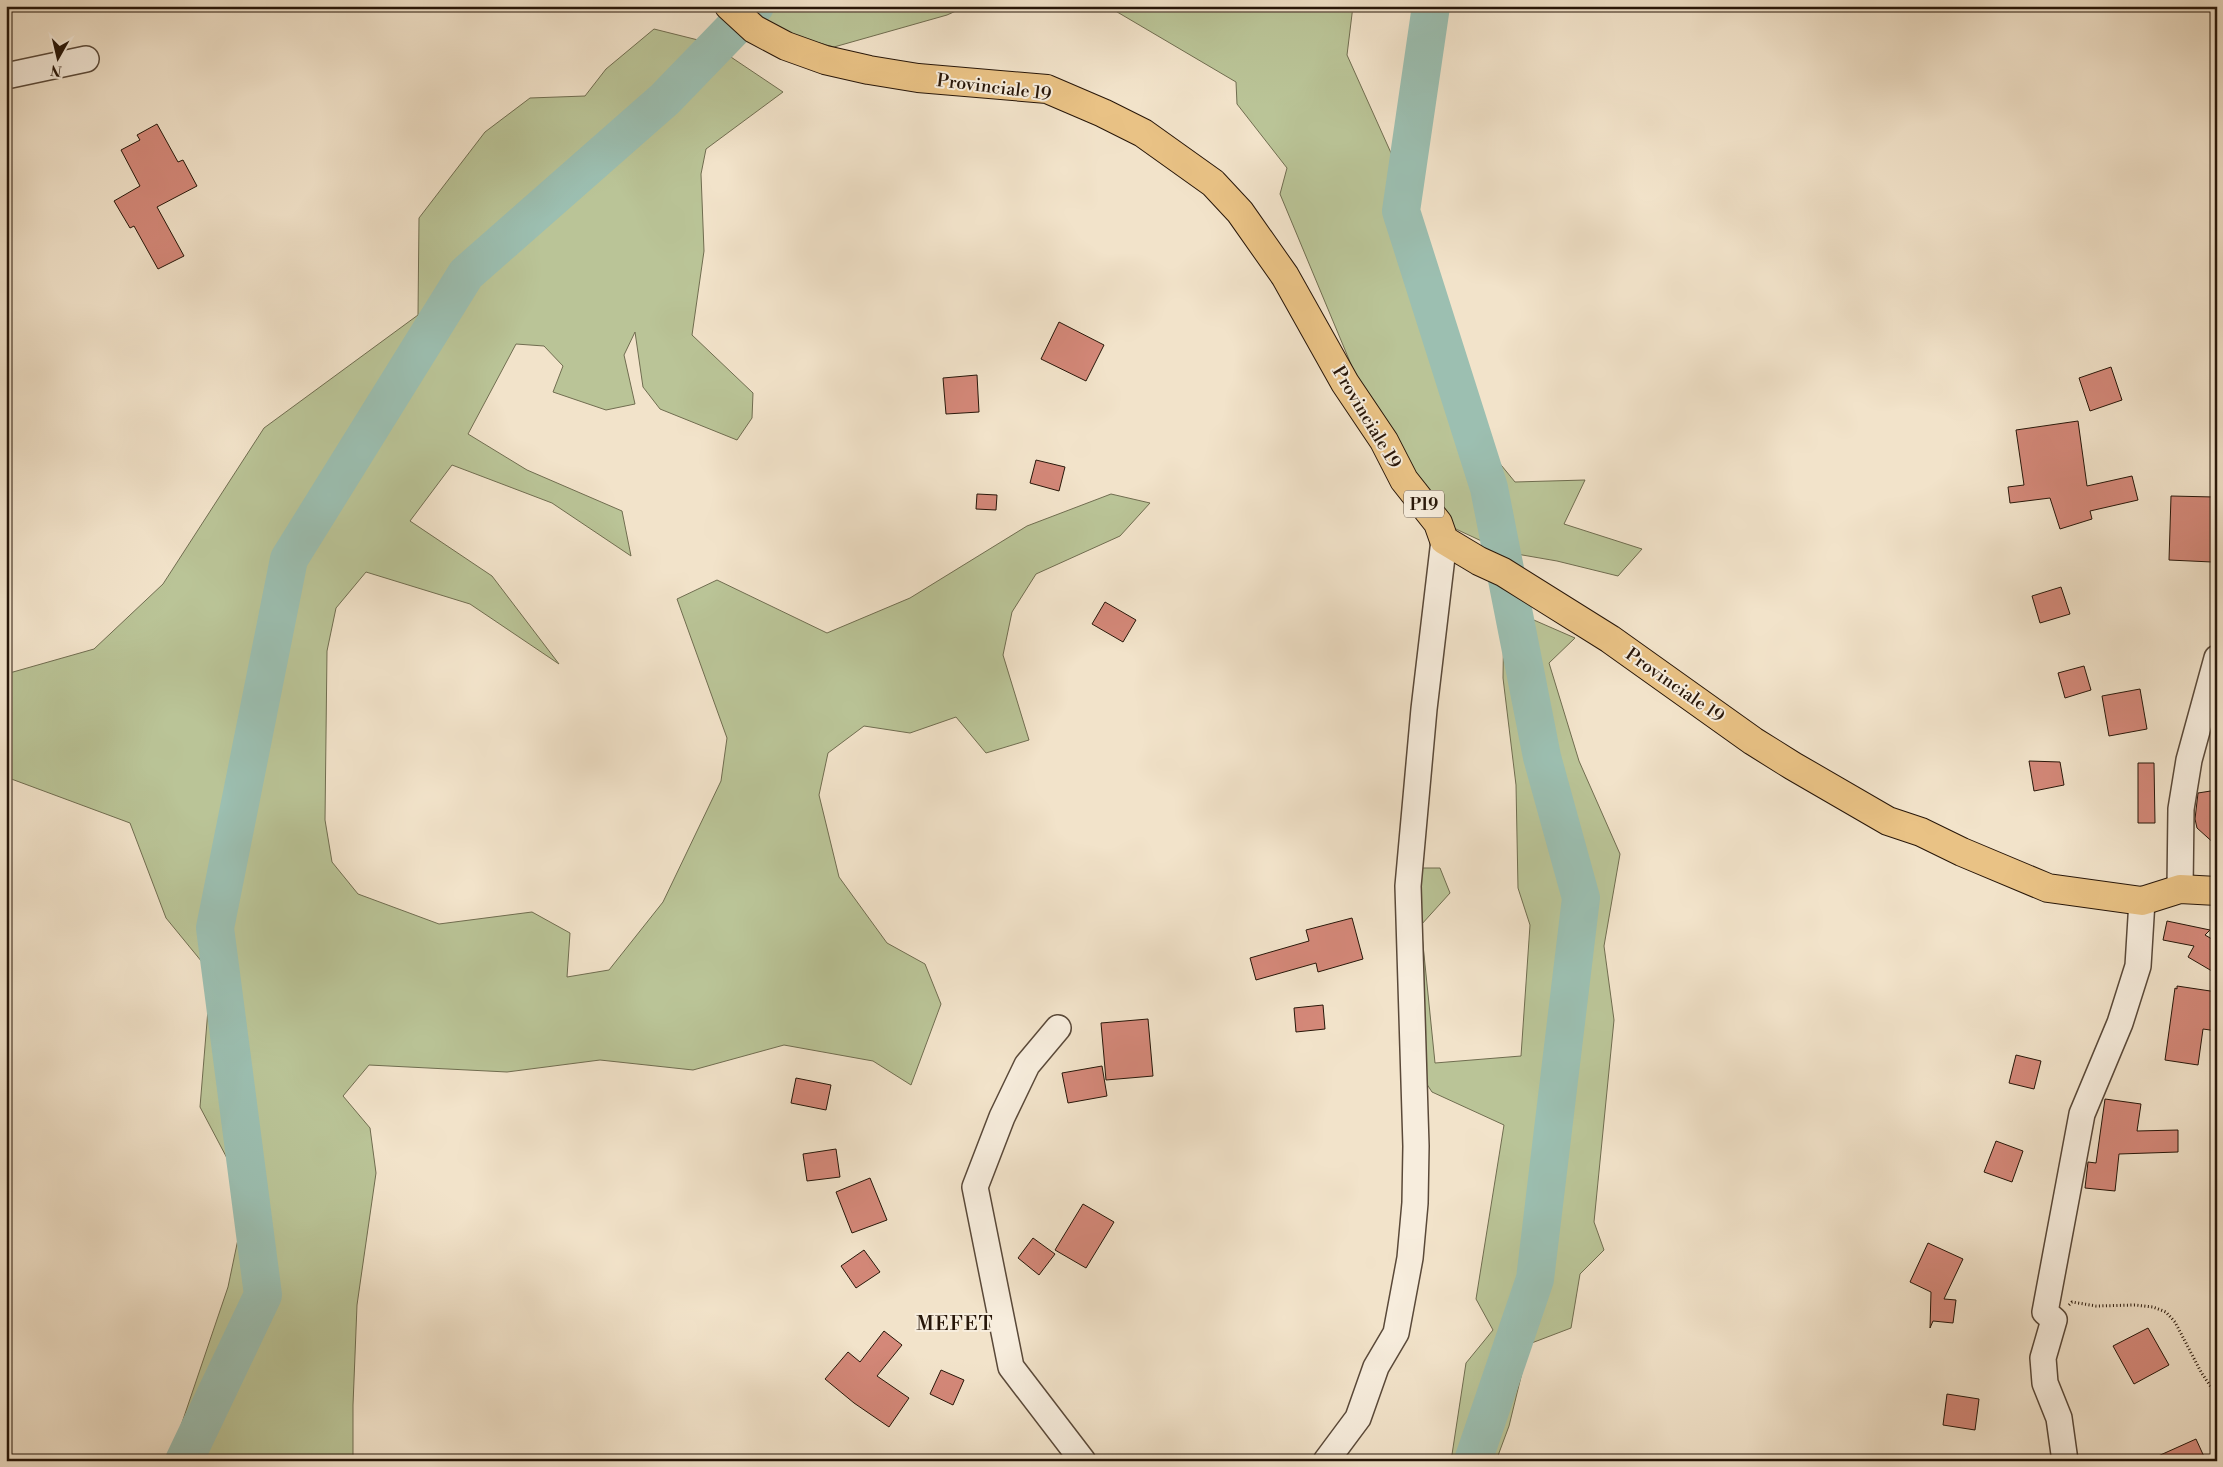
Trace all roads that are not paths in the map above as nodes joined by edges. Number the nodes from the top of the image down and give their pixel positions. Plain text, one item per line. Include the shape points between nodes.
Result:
1 (729, 6) edge
2 (86, 59) dead end
3 (6, 76) edge
4 (1444, 540) junction
5 (2217, 658) edge
6 (2180, 889) junction
7 (2217, 891) edge
8 (2142, 901) junction
9 (1058, 1028) dead end
10 (1083, 1461) edge
11 (1326, 1461) edge
12 (2065, 1461) edge

1 - 4 main road, Provinciale 19 / P19 via 754,29 786,46 825,60 918,78 1047,89 1143,133 1213,183 1240,212 1285,276 1345,383 1384,441 1404,480 1438,523
2 - 3 street
4 - 8 main road, Provinciale 19 / P19 via 1551,600 1753,741 1888,821 1921,832 2048,888
4 - 11 street via 1424,708 1408,886 1416,1146 1416,1203 1410,1258 1396,1333 1376,1367 1358,1418
5 - 6 street via 2189,760 2181,809
6 - 7 main road, Provinciale 19 / P19
6 - 8 main road, Provinciale 19 / P19
8 - 12 street via 2138,966 2120,1023 2082,1114 2045,1312 2054,1320 2043,1358 2045,1383 2059,1418
9 - 10 street via 1027,1065 1002,1117 975,1187 1011,1367

